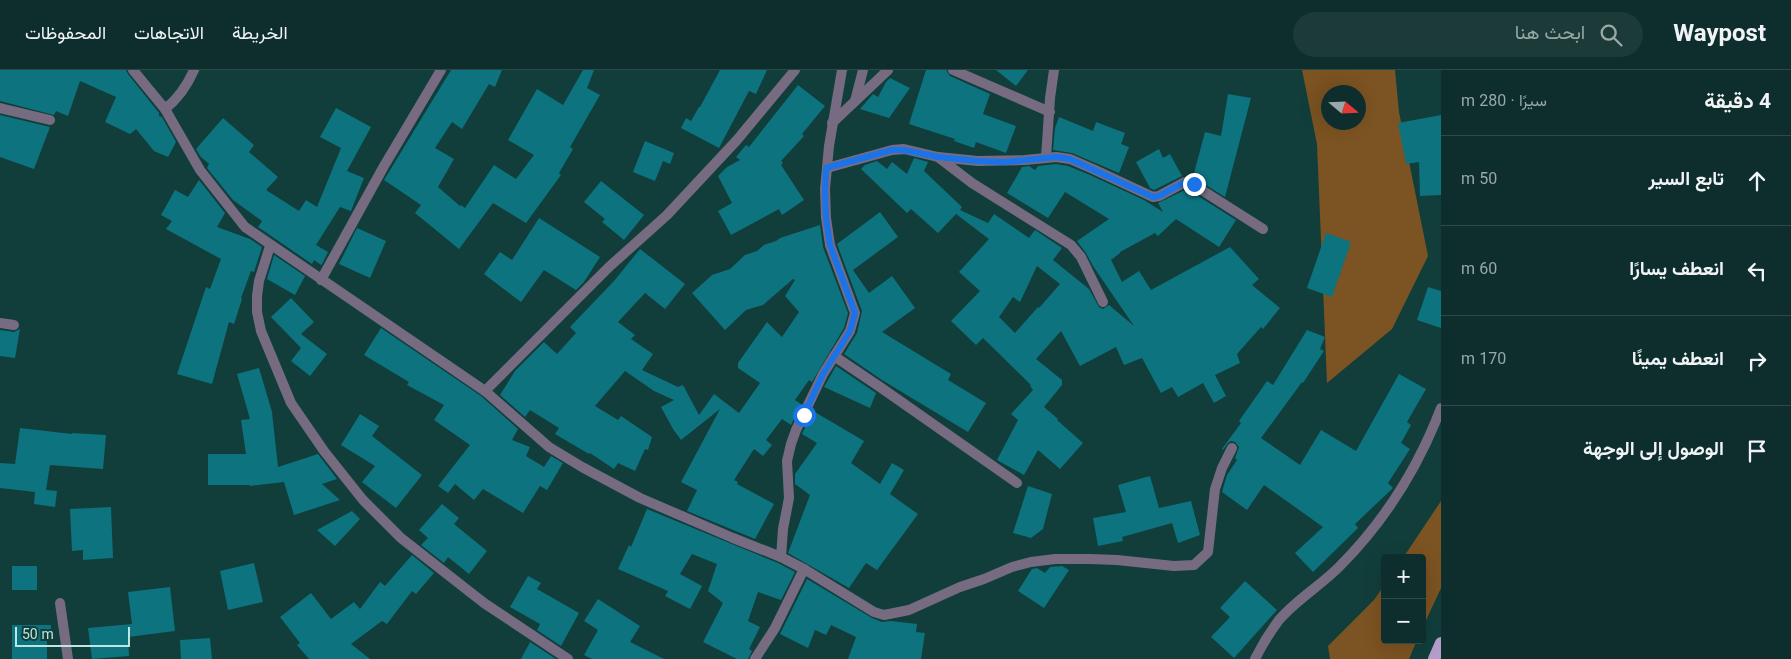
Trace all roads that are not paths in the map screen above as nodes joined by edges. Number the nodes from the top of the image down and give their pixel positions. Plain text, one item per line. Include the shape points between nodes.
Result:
1 (133, 70) edge
2 (194, 70) edge
3 (441, 70) edge
4 (794, 70) edge
5 (842, 70) edge
6 (863, 70) edge
7 (888, 70) edge
8 (953, 70) edge
9 (1054, 70) edge
10 (855, 102) junction
11 (0, 108) edge
12 (165, 109) junction
13 (1050, 112) junction
14 (50, 120) dead end
15 (832, 122) junction
16 (938, 157) junction
17 (1046, 157) junction
18 (826, 168) junction
19 (1263, 229) dead end
20 (270, 246) junction
21 (321, 280) junction
22 (1103, 302) dead end
23 (0, 323) edge
24 (14, 325) dead end
25 (834, 356) junction
26 (485, 391) junction
27 (1441, 408) edge
28 (1232, 448) dead end
29 (1017, 482) dead end
30 (781, 557) junction
31 (804, 569) junction
32 (60, 603) dead end
33 (1441, 643) edge
34 (68, 659) edge
35 (568, 659) edge
36 (755, 659) edge
37 (1255, 659) edge
38 (1434, 659) edge

1 - 12 street
2 - 12 street via 176,100
3 - 21 street
4 - 26 street via 737,140 666,215
5 - 15 street
6 - 10 street
7 - 10 street
8 - 13 street
9 - 13 street
10 - 15 street
11 - 14 street
12 - 20 street via 200,170 231,211 244,227
13 - 17 street
15 - 18 street
16 - 17 street via 1005,162
16 - 18 street via 892,150
16 - 22 street via 972,183 1071,245 1081,257
17 - 19 street via 1070,159 1153,197 1189,182
18 - 25 street via 826,218 830,245 855,313 850,331
20 - 21 street
20 - 35 street via 259,281 257,312 261,331 290,404 363,500 401,538 484,603
21 - 26 street
23 - 24 street
25 - 29 street
25 - 30 street via 791,444 787,461 789,498
26 - 30 street via 549,447 589,471 640,498
27 - 37 street via 1420,456 1386,512 1338,568 1280,620
28 - 31 street via 1215,488 1208,552 1194,564 1174,566 1090,559 1032,562 960,587 910,610 884,615
30 - 31 street
31 - 36 street via 775,628
32 - 34 street
33 - 38 main road

